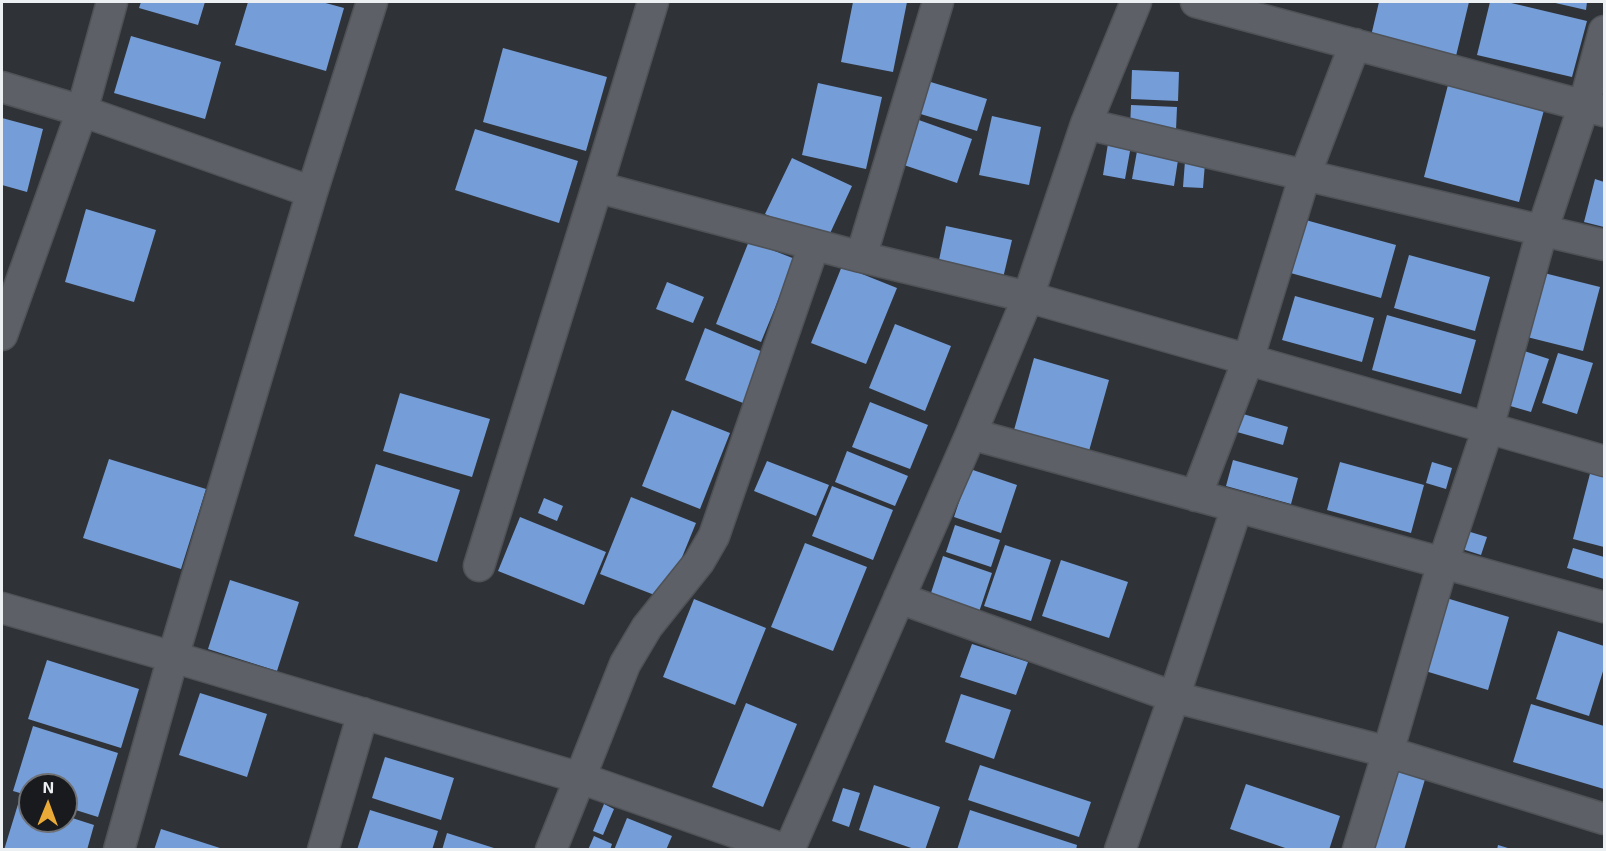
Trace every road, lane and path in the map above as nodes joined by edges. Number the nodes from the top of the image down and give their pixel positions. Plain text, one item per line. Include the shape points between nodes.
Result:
1 (112, 2) edge
2 (372, 2) edge
3 (653, 2) edge
4 (938, 2) edge
5 (1136, 2) edge
6 (1196, 2) edge
7 (1605, 31) edge
8 (1355, 44) junction
9 (2, 87) edge
10 (1594, 108) edge
11 (82, 111) junction
12 (1086, 124) junction
13 (1305, 175) junction
14 (597, 187) junction
15 (312, 192) junction
16 (1542, 231) junction
17 (814, 244) junction
18 (1605, 245) edge
19 (861, 257) junction
20 (1028, 297) junction
21 (2, 335) edge
22 (1248, 360) junction
23 (1488, 428) junction
24 (971, 434) junction
25 (1605, 461) edge
26 (1196, 495) junction
27 (1237, 507) junction
28 (1443, 563) junction
29 (479, 566) dead end
30 (899, 598) junction
31 (1605, 607) edge
32 (2, 608) edge
33 (173, 657) junction
34 (1174, 697) junction
35 (363, 713) junction
36 (1389, 753) junction
37 (580, 778) junction
38 (1605, 819) edge
39 (119, 849) edge
40 (323, 849) edge
41 (551, 849) edge
42 (787, 849) edge
43 (1120, 849) edge
44 (1358, 849) edge

1 - 11 street
2 - 15 street
3 - 14 street
4 - 19 street
5 - 12 street
6 - 8 street
7 - 10 street
8 - 10 street
8 - 13 street
9 - 11 street
10 - 16 street
11 - 15 street
11 - 21 street
12 - 13 street
12 - 20 street
13 - 16 street
13 - 22 street
14 - 17 street
14 - 29 street
15 - 33 street
16 - 18 street
16 - 23 street
17 - 19 street
17 - 37 street via 714,536 699,562 647,627 625,664
19 - 20 street
20 - 22 street
20 - 24 street
22 - 23 street
22 - 26 street
23 - 25 street
23 - 28 street
24 - 26 street
24 - 30 street
26 - 27 street
27 - 28 street
27 - 34 street
28 - 31 street
28 - 36 street
30 - 34 street
30 - 42 street
32 - 33 street
33 - 35 street
33 - 39 street
34 - 36 street
34 - 43 street
35 - 37 street
35 - 40 street
36 - 38 street
36 - 44 street
37 - 41 street
37 - 42 street

